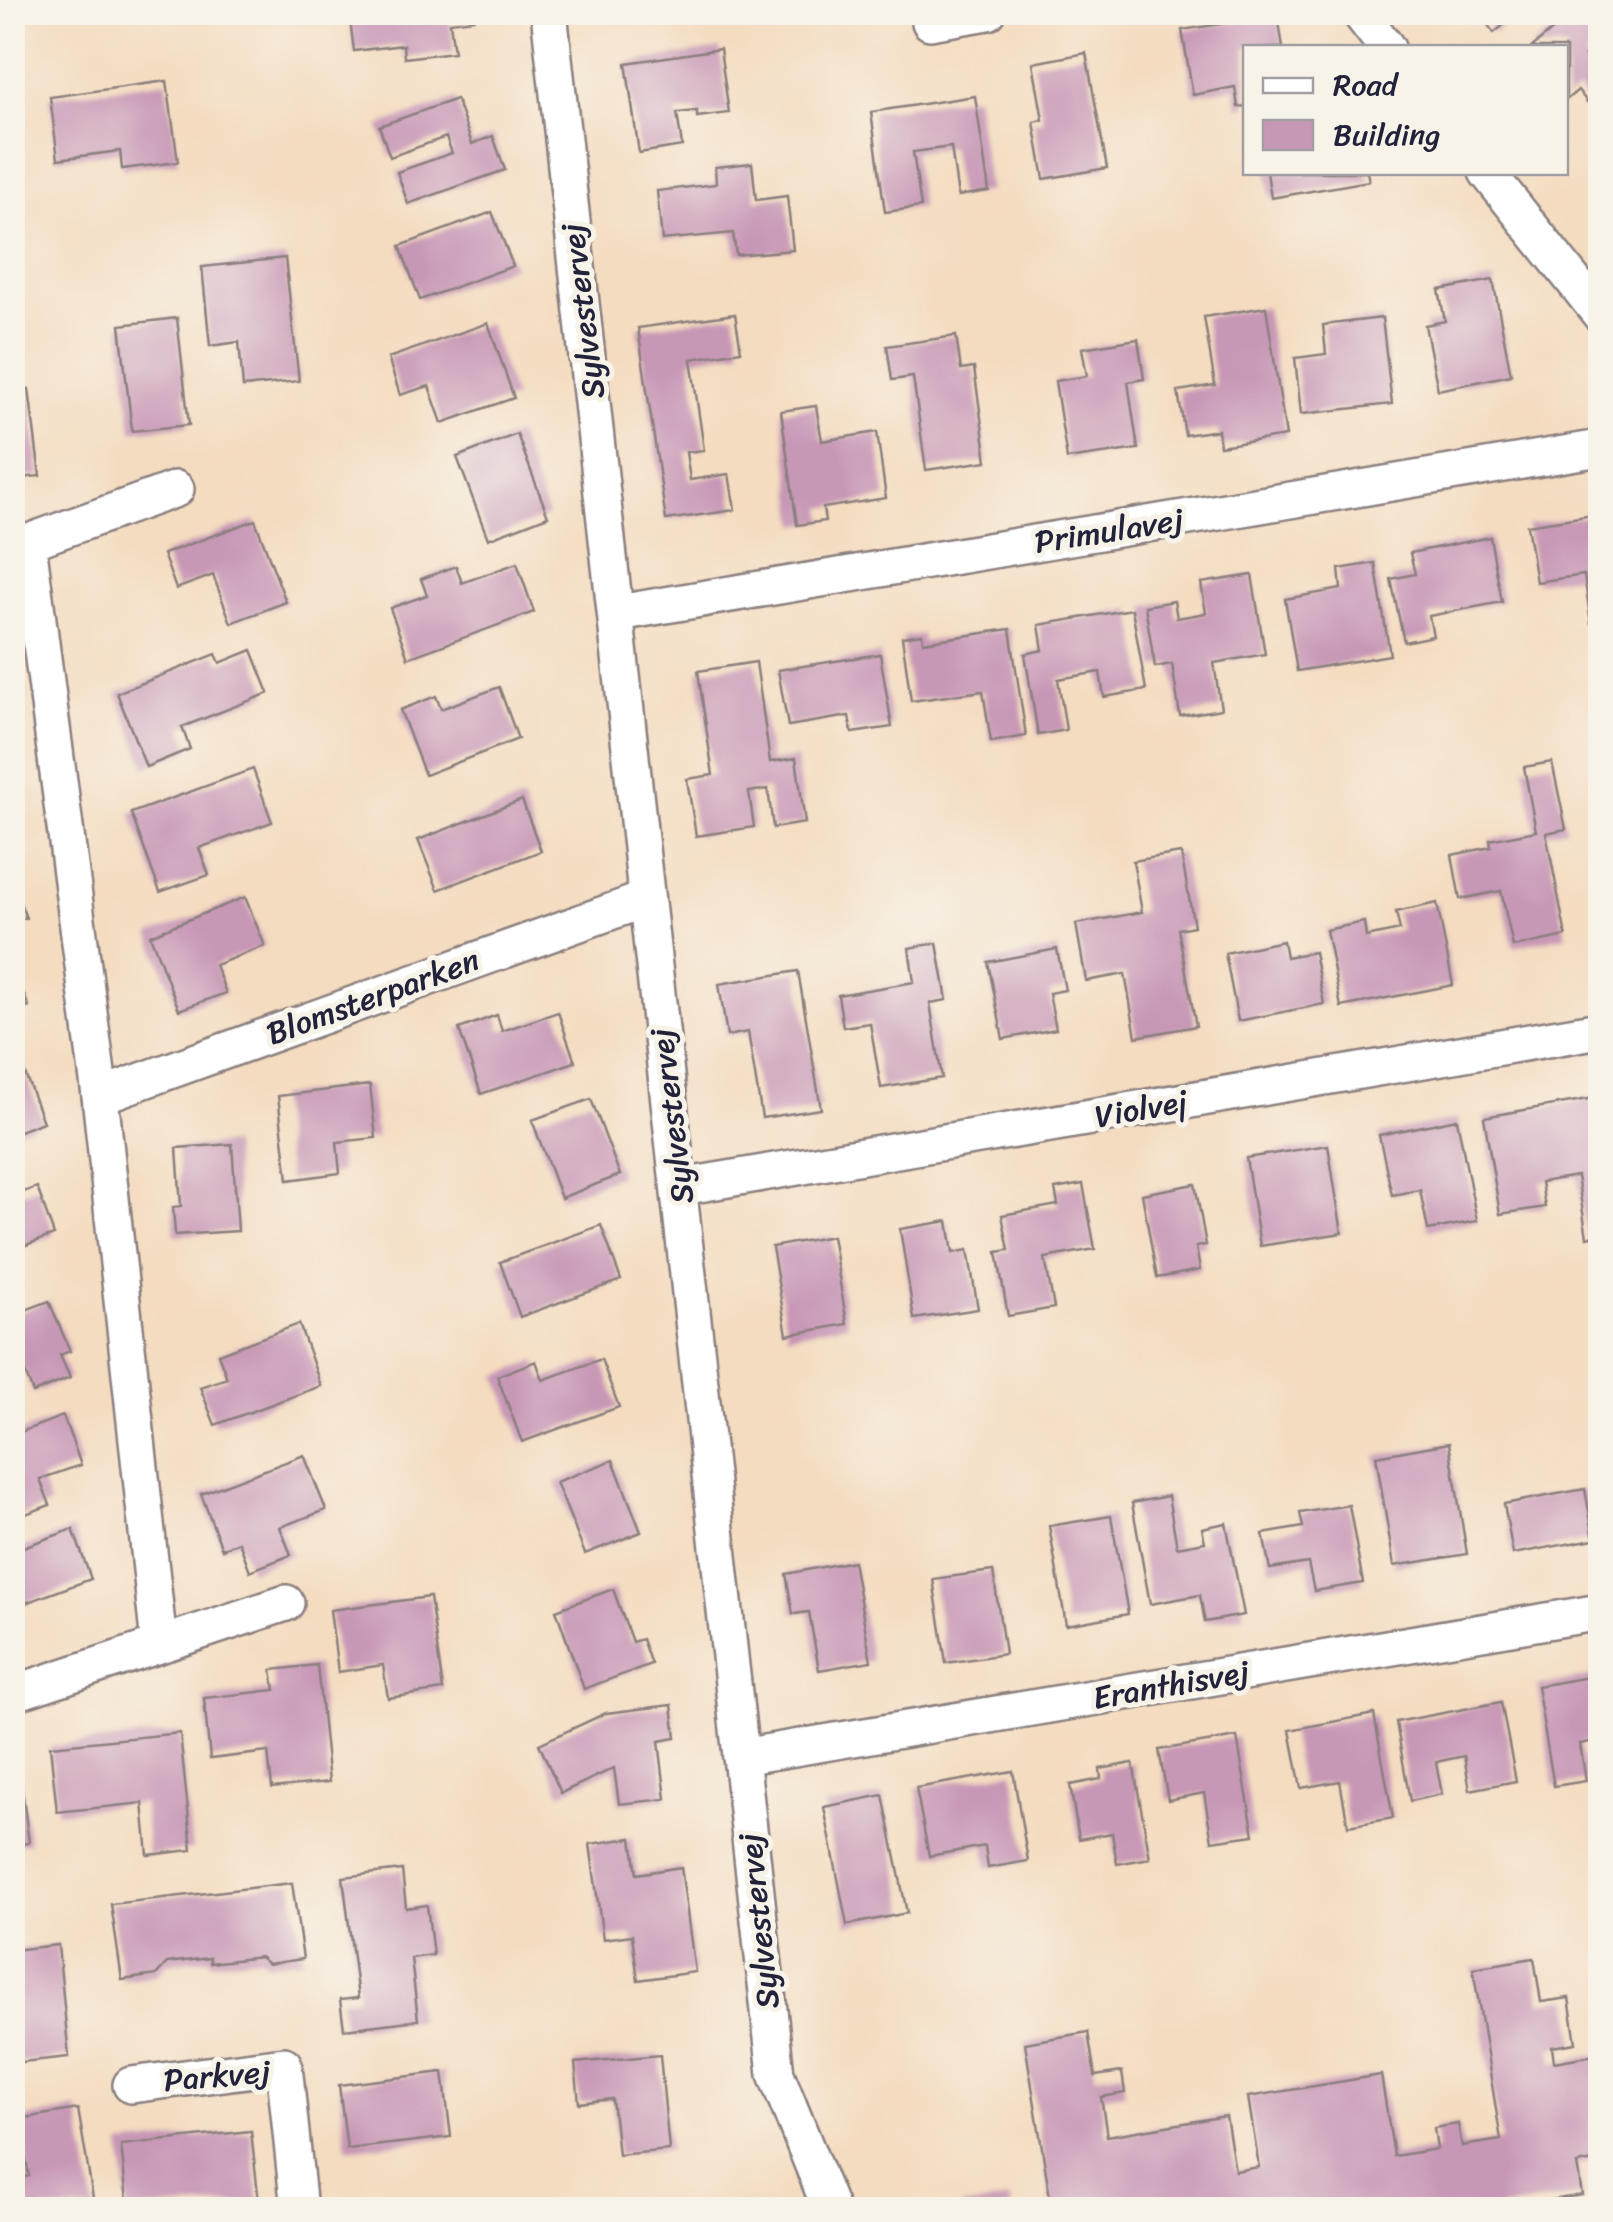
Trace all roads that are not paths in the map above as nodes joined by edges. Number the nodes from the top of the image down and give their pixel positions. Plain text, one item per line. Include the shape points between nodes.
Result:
1 (549, 12) edge
2 (988, 12) edge
3 (1359, 12) edge
4 (930, 22) dead end
5 (1385, 45) edge
6 (1490, 175) edge
7 (1600, 314) edge
8 (1600, 448) edge
9 (176, 489) dead end
10 (20, 546) edge
11 (618, 613) junction
12 (646, 898) junction
13 (1600, 1030) edge
14 (100, 1096) junction
15 (680, 1188) junction
16 (286, 1603) dead end
17 (1600, 1612) edge
18 (158, 1644) junction
19 (12, 1694) edge
20 (741, 1757) junction
21 (131, 2085) dead end
22 (299, 2210) edge
23 (830, 2210) edge

1 - 11 street, Sylvestervej
2 - 4 street
3 - 5 street
6 - 7 street
8 - 11 street, Primulavej
9 - 10 street
10 - 14 street
11 - 12 street, Sylvestervej
12 - 14 street, Blomsterparken
12 - 15 street, Sylvestervej
13 - 15 street, Violvej
14 - 18 street
15 - 20 street, Sylvestervej
16 - 18 street
17 - 20 street, Eranthisvej
18 - 19 street
20 - 23 street, Sylvestervej via 776,2074
21 - 22 street, Parkvej via 284,2065

